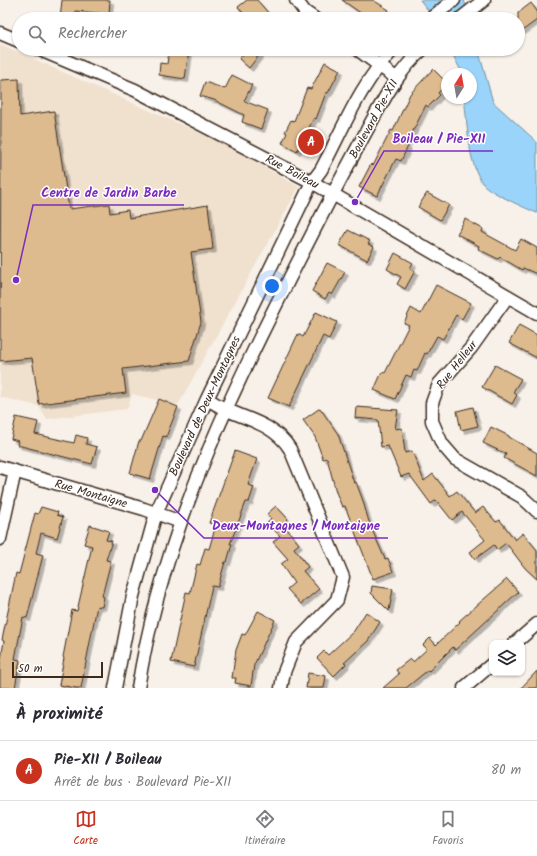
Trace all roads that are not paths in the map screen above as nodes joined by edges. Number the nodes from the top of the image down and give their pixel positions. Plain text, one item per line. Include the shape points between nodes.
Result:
1 (296, 0) edge
2 (454, 0) edge
3 (480, 3) edge
4 (305, 12) edge
5 (439, 12) edge
6 (469, 12) edge
7 (0, 33) edge
8 (12, 38) edge
9 (55, 56) edge
10 (367, 56) edge
11 (387, 56) edge
12 (416, 56) edge
13 (379, 65) junction
14 (396, 78) junction
15 (312, 182) junction
16 (333, 194) junction
17 (508, 296) junction
18 (537, 313) edge
19 (207, 399) junction
20 (226, 409) junction
21 (0, 467) edge
22 (15, 471) junction
23 (537, 510) edge
24 (156, 513) junction
25 (181, 522) junction
26 (0, 539) edge
27 (537, 624) edge
28 (518, 640) edge
29 (489, 667) edge
30 (115, 688) edge
31 (138, 688) edge
32 (281, 688) edge
33 (464, 688) edge

1 - 4 street
2 - 5 street
3 - 6 street
7 - 8 street
9 - 15 street, Rue Boileau via 135,90
10 - 13 street
11 - 13 street, Boulevard Pie-XII
12 - 14 street, Boulevard Pie-XII
13 - 14 street
13 - 15 street, Boulevard Pie-XII
14 - 16 street, Boulevard Pie-XII
15 - 16 street, Rue Boileau
15 - 19 street, Boulevard de Deux-Montagnes
16 - 17 street, Rue Boileau
16 - 20 street, Boulevard de Deux-Montagnes
17 - 18 street, Rue Boileau
17 - 23 street, Rue Helleur via 471,348 440,384 432,403 432,421 442,444 455,459 522,497
19 - 20 street
19 - 24 street, Boulevard de Deux-Montagnes
20 - 25 street, Boulevard de Deux-Montagnes
20 - 32 street via 267,427 285,440 343,577 337,600 296,642 284,672
21 - 22 street, Rue Montaigne
22 - 24 street, Rue Montaigne
22 - 26 street
24 - 25 street, Rue Montaigne
24 - 30 street, Boulevard de Deux-Montagnes via 133,596
25 - 31 street, Boulevard de Deux-Montagnes via 155,602
27 - 28 street
29 - 33 street

